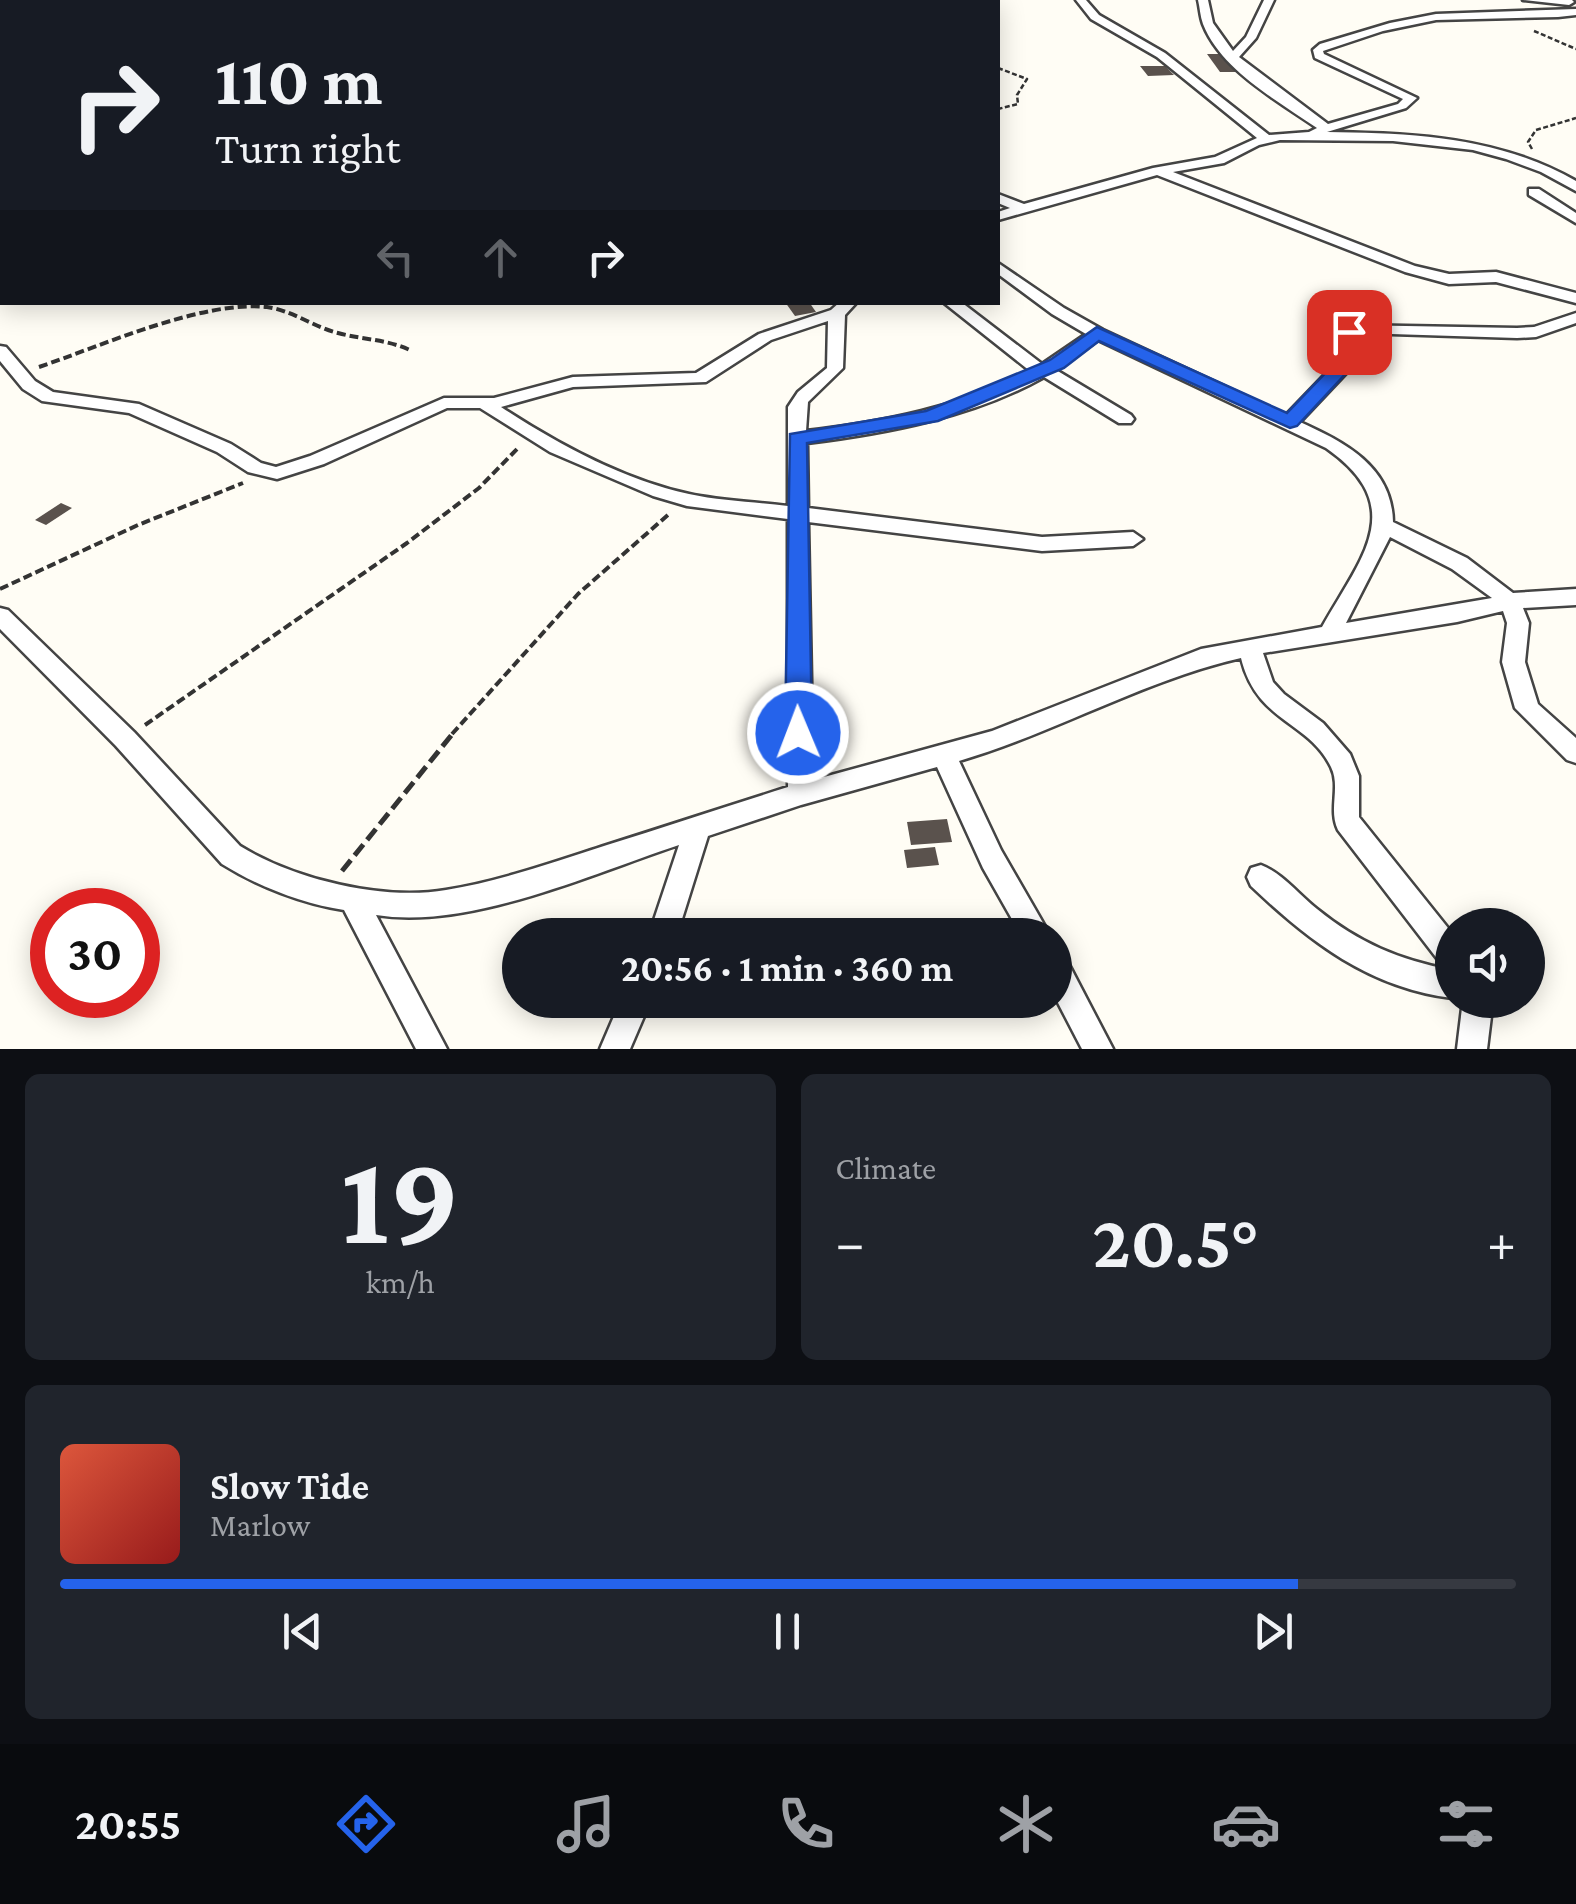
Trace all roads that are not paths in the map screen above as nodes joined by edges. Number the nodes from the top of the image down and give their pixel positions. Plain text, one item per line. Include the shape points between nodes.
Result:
1 (1081, 0) edge
2 (1203, 0) edge
3 (1269, 0) edge
4 (1528, 0) edge
5 (1576, 3) edge
6 (1576, 12) edge
7 (1234, 56) junction
8 (1326, 128) junction
9 (1304, 136) junction
10 (1265, 138) junction
11 (1158, 171) junction
12 (1576, 187) edge
13 (1534, 192) dead end
14 (1000, 199) edge
15 (1025, 210) junction
16 (1000, 216) edge
17 (1576, 219) edge
18 (1000, 268) edge
19 (1576, 298) edge
20 (954, 305) edge
21 (843, 308) edge
22 (1576, 318) edge
23 (1097, 333) junction
24 (0, 351) edge
25 (1043, 370) junction
26 (485, 404) junction
27 (1125, 419) dead end
28 (1290, 422) junction
29 (797, 438) junction
30 (797, 514) junction
31 (1384, 525) junction
32 (1133, 538) dead end
33 (1576, 598) edge
34 (1510, 602) junction
35 (0, 616) edge
36 (1328, 636) junction
37 (1250, 647) junction
38 (943, 753) junction
39 (1576, 753) edge
40 (800, 794) junction
41 (697, 829) junction
42 (1261, 876) dead end
43 (353, 899) junction
44 (668, 918) edge
45 (1026, 918) edge
46 (1435, 933) edge
47 (1435, 982) edge
48 (1072, 999) edge
49 (628, 1018) edge
50 (1476, 1018) edge
51 (432, 1049) edge
52 (614, 1049) edge
53 (1098, 1049) edge
54 (1472, 1049) edge

1 - 10 street via 1095,18 1160,54
2 - 7 street via 1209,26
3 - 7 street via 1254,38
4 - 5 street
6 - 8 street via 1409,22 1318,50 1411,98
7 - 8 street
8 - 9 street
9 - 10 street
9 - 12 street via 1449,145 1540,164
10 - 11 street via 1219,160
11 - 15 street
11 - 19 street via 1410,270 1448,279 1496,277
13 - 17 street
14 - 15 street
15 - 16 street
18 - 23 street
20 - 25 street
21 - 26 street via 765,337 700,378 573,382
21 - 29 street via 834,336 839,357 830,375 799,400
22 - 28 street via 1517,333 1356,328 1344,338 1349,351 1342,366
23 - 25 street
23 - 28 street
24 - 26 street via 48,397 132,408 268,473 304,466 437,405
25 - 27 street
25 - 29 street via 931,416
26 - 30 street via 530,435 636,485 687,500
28 - 31 street via 1352,457 1380,493
29 - 30 street
30 - 32 street via 1042,544
30 - 40 street
31 - 34 street via 1473,572
31 - 36 street
33 - 34 street
34 - 36 street
34 - 39 street via 1518,632 1513,661 1527,690 1527,708
35 - 43 street via 231,855 323,894
36 - 37 street
37 - 38 street via 1166,669 996,740
37 - 46 street via 1261,688 1328,741 1343,763 1348,822
38 - 40 street
38 - 45 street
40 - 41 street
41 - 43 street via 441,904
41 - 44 street
42 - 47 street via 1369,964
43 - 51 street
48 - 53 street
49 - 52 street
50 - 54 street

